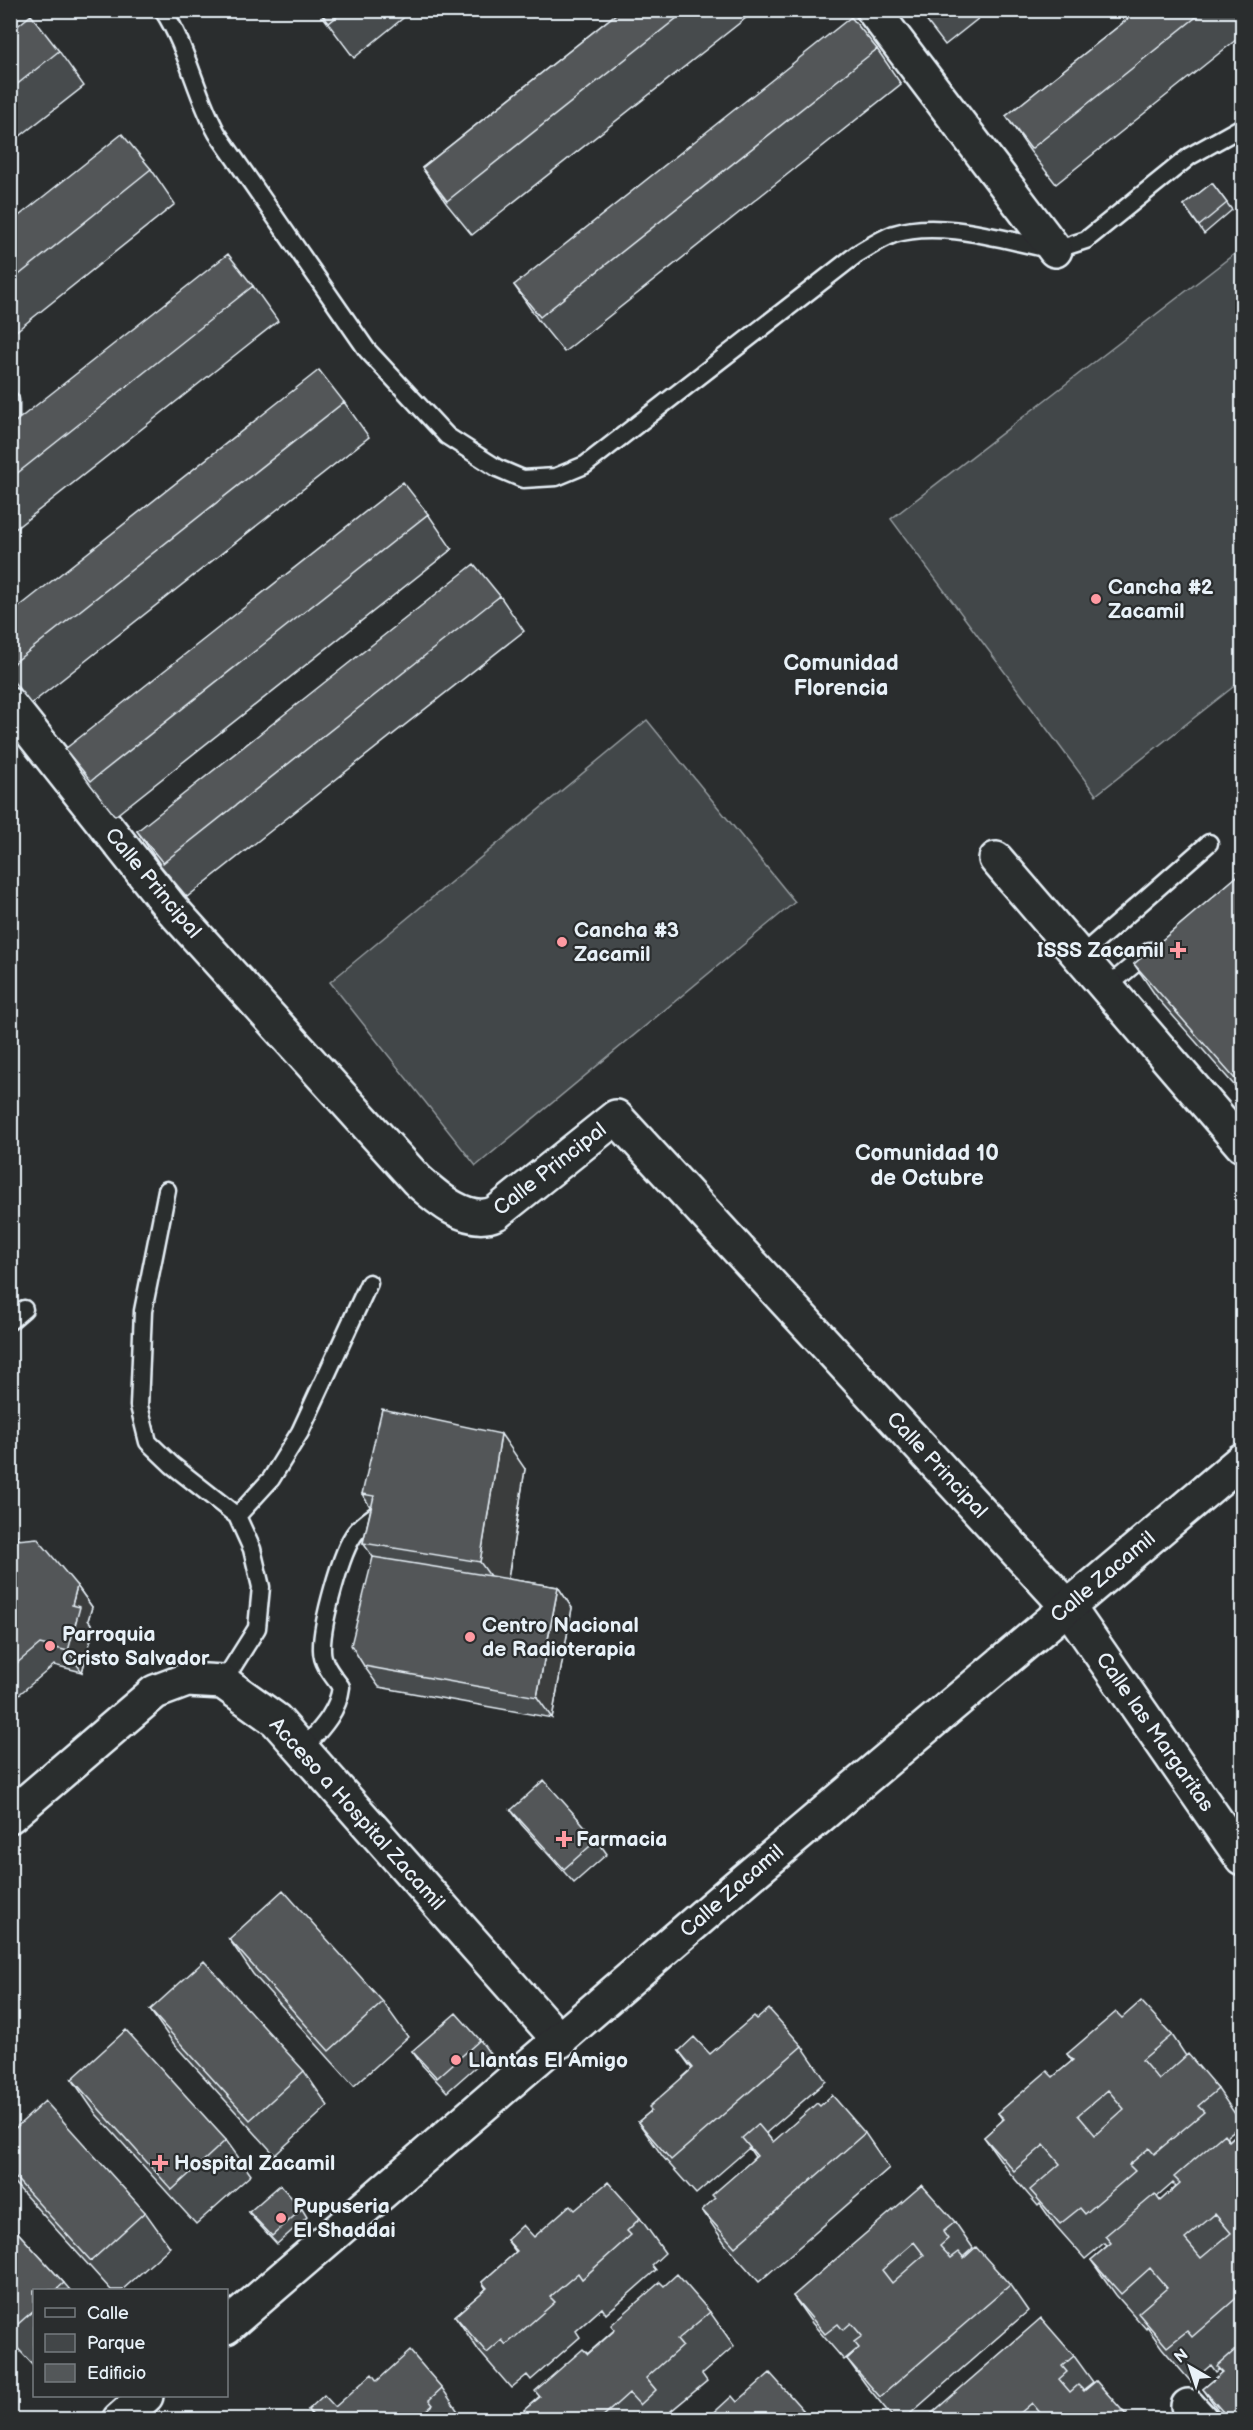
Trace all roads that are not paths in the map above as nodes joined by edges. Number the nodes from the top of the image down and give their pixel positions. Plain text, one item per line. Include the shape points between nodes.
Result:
1 (163, 10) edge
2 (873, 10) edge
3 (1242, 128) edge
4 (1055, 250) junction
5 (10, 400) edge
6 (10, 418) edge
7 (10, 705) edge
8 (1209, 843) dead end
9 (996, 859) dead end
10 (1165, 939) edge
11 (1080, 956) junction
12 (1107, 987) junction
13 (1242, 1145) edge
14 (167, 1190) dead end
15 (369, 1283) dead end
16 (24, 1309) dead end
17 (10, 1321) edge
18 (1242, 1460) edge
19 (381, 1511) edge
20 (237, 1516) junction
21 (1068, 1607) junction
22 (223, 1682) junction
23 (302, 1750) junction
24 (10, 1816) edge
25 (1242, 1858) edge
26 (560, 2041) junction
27 (228, 2325) edge

1 - 4 lane via 185,51 207,116 217,133 367,350 447,436 496,468 523,479 556,477 585,465 857,254 892,235 935,229
2 - 4 street
3 - 4 lane via 1190,156 1086,240
5 - 6 lane
7 - 21 street, Calle Principal via 170,907 428,1190 466,1215 487,1218 616,1117
8 - 11 lane
9 - 11 street
10 - 12 lane
11 - 12 street
12 - 13 street
14 - 20 lane via 143,1311 139,1406 148,1442
15 - 20 lane via 300,1432 271,1479
16 - 17 lane
18 - 21 street, Calle Zacamil
19 - 23 lane via 356,1532 342,1555 322,1652 340,1687 339,1700 328,1720
20 - 22 lane via 252,1549 261,1587 257,1628
21 - 25 street, Calle las Margaritas
21 - 26 street, Calle Zacamil
22 - 23 street, Acceso a Hospital Zacamil via 276,1720
22 - 24 street via 187,1680 155,1692
23 - 26 street, Acceso a Hospital Zacamil
26 - 27 street, Calle Zacamil

